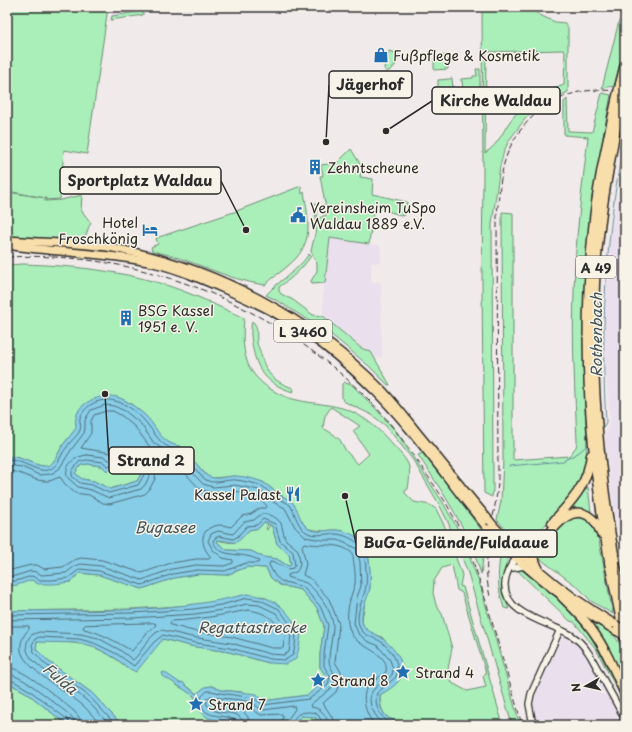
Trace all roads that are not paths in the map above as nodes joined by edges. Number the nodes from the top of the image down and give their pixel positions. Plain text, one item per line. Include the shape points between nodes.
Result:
1 (625, 64) edge
2 (622, 85) edge
3 (7, 240) edge
4 (7, 245) edge
5 (90, 248) junction
6 (594, 439) junction
7 (491, 528) junction
8 (510, 551) junction
9 (520, 558) junction
10 (524, 566) junction
11 (610, 566) junction
12 (512, 567) junction
13 (539, 570) junction
14 (562, 597) junction
15 (625, 613) edge
16 (615, 628) junction
17 (560, 630) junction
18 (625, 630) edge
19 (625, 636) edge
20 (625, 641) edge
21 (625, 694) edge
22 (625, 719) edge
23 (534, 725) edge

1 - 2 highway, A 49
2 - 6 highway, A 49, bridge via 600,225 595,285
3 - 5 main road, L 3460
4 - 5 main road, L 3460 via 49,250
5 - 7 main road, L 3460 via 155,264 208,282 271,311 302,330 343,361 378,394
6 - 9 highway via 589,467 581,489
6 - 11 highway, A 49
6 - 15 highway, A 49
7 - 8 main road, L 3460
7 - 9 main road, L 3460
8 - 9 main road, L 3460
8 - 12 street
9 - 10 main road, L 3460
9 - 12 street
9 - 13 main road, L 3460
10 - 12 street
10 - 14 main road, L 3460
11 - 13 highway via 596,522 588,515 577,513 561,521 537,547 534,556
11 - 20 highway, A 49
12 - 17 street via 505,586 509,600 515,608
13 - 16 main road, L 3460
14 - 16 main road, L 3460
14 - 21 highway via 592,630 606,651
16 - 18 main road, L 3460, bridge
16 - 19 main road, L 3460, bridge
17 - 22 street via 577,640 590,655
17 - 23 street via 531,694 529,704

